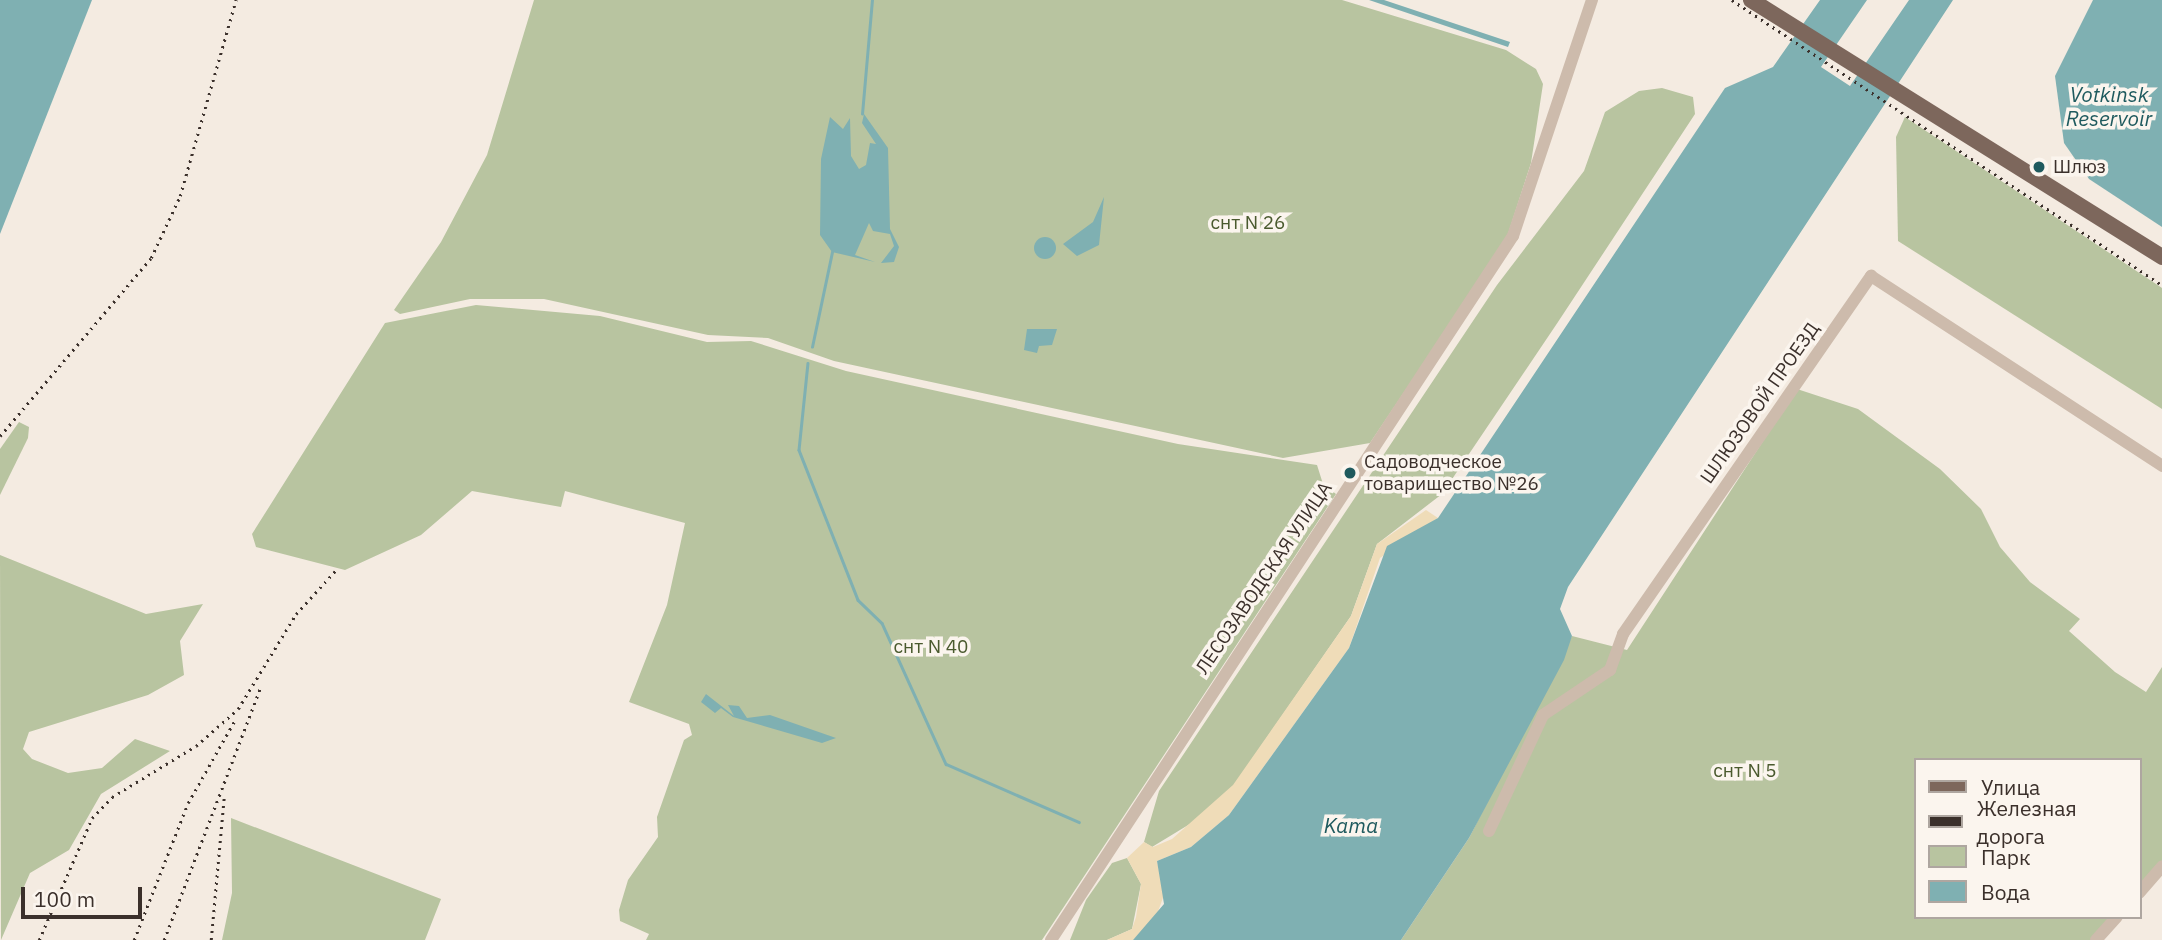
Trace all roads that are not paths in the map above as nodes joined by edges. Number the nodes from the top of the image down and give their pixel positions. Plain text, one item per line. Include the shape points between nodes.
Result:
1 (1592, 0) edge
2 (1751, 0) edge
3 (2162, 257) edge
4 (2162, 466) edge
5 (1489, 831) dead end
6 (2162, 867) edge
7 (2141, 891) edge
8 (2116, 919) edge
9 (1051, 940) edge
10 (2096, 940) edge

1 - 9 street, ЛЕСОЗАВОДСКАЯ УЛИЦА via 1513,236
2 - 3 main road via 1899,99 2065,192
4 - 5 street, ШЛЮЗОВОЙ ПРОЕЗД via 1871,276 1623,634 1610,670 1543,715
6 - 7 street
8 - 10 street

